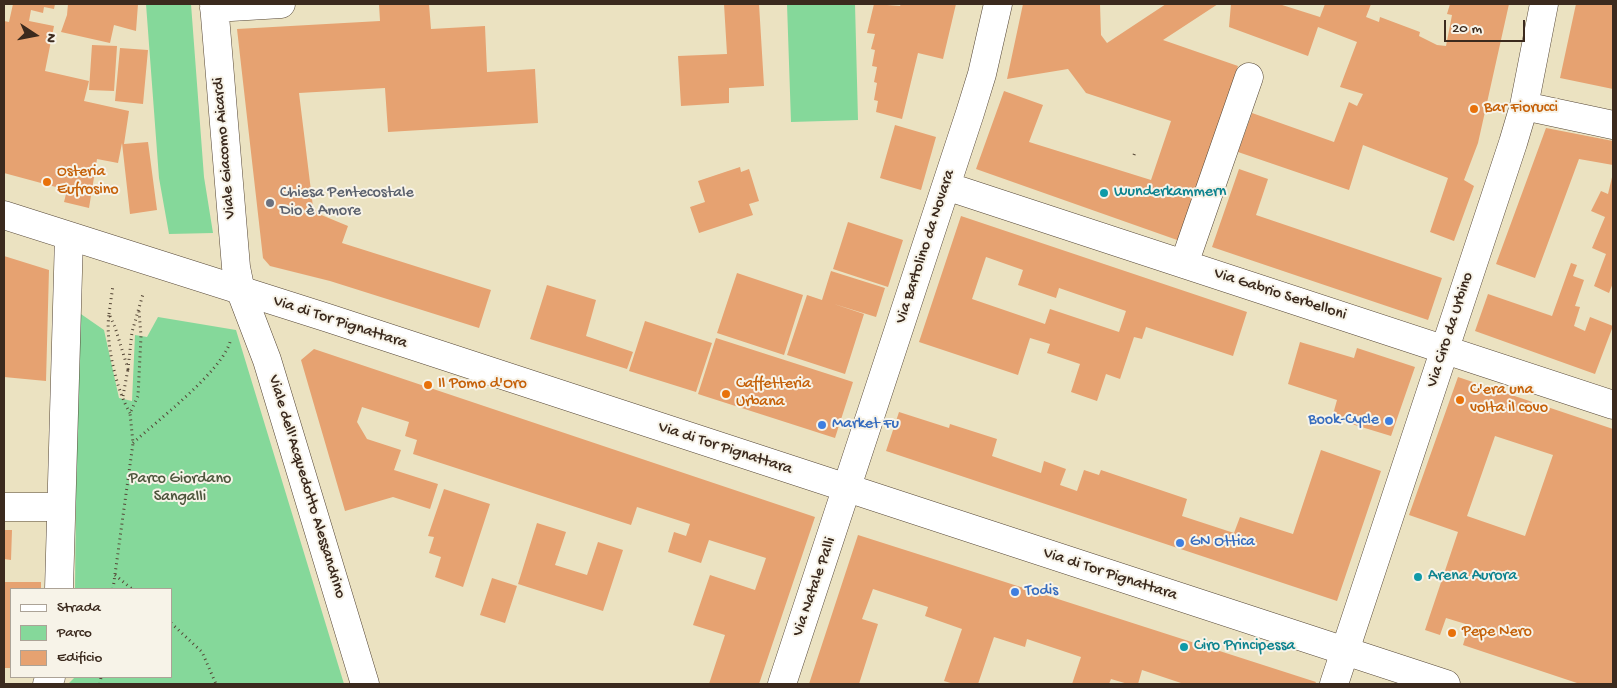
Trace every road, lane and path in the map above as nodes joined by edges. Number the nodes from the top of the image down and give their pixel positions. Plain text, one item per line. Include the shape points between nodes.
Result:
1 (281, 4) edge
2 (998, 4) edge
3 (1544, 4) edge
4 (214, 6) edge
5 (1249, 78) dead end
6 (1524, 106) junction
7 (1613, 125) edge
8 (946, 186) junction
9 (4, 215) edge
10 (69, 237) junction
11 (1184, 264) junction
12 (113, 285) dead end
13 (242, 292) junction
14 (143, 294) dead end
15 (139, 311) junction
16 (108, 314) junction
17 (232, 337) dead end
18 (1444, 349) junction
19 (128, 369) junction
20 (122, 400) junction
21 (1613, 405) edge
22 (130, 413) junction
23 (132, 443) junction
24 (847, 489) junction
25 (4, 506) edge
26 (61, 507) junction
27 (115, 575) junction
28 (59, 588) edge
29 (113, 588) edge
30 (131, 588) edge
31 (172, 624) edge
32 (1344, 652) junction
33 (216, 684) edge
34 (365, 684) edge
35 (782, 684) edge
36 (1334, 684) edge
37 (1446, 684) edge

1 - 4 street
2 - 8 street, Via Bartolino da Novara via 982,74
3 - 6 street, Via Ciro da Urbino
4 - 13 street, Viale Giacomo Aicardi via 233,247
5 - 11 street
6 - 7 street
6 - 18 street, Via Ciro da Urbino
8 - 11 street, Via Gabrio Serbelloni
8 - 24 street, Via Bartolino da Novara
9 - 10 street, Via di Tor Pignattara
10 - 13 street, Via di Tor Pignattara
10 - 26 street
11 - 18 street, Via Gabrio Serbelloni
12 - 16 path
13 - 24 street, Via di Tor Pignattara
13 - 34 street, Viale dell'Acquedotto Alessandrino via 267,360
14 - 15 path
15 - 19 path via 132,332
15 - 22 path via 138,396
16 - 19 path
16 - 20 path via 107,328
17 - 23 path via 228,351 206,376
18 - 21 street, Via Gabrio Serbelloni
18 - 32 street, Via Ciro da Urbino
19 - 20 path
20 - 22 path
22 - 23 path
23 - 27 path
24 - 32 street, Via di Tor Pignattara
24 - 35 street, Via Natale Palli
25 - 26 street
26 - 28 street
27 - 29 path
27 - 30 path
31 - 33 path via 202,652
32 - 36 street, Via Ciro da Urbino
32 - 37 street, Via di Tor Pignattara

